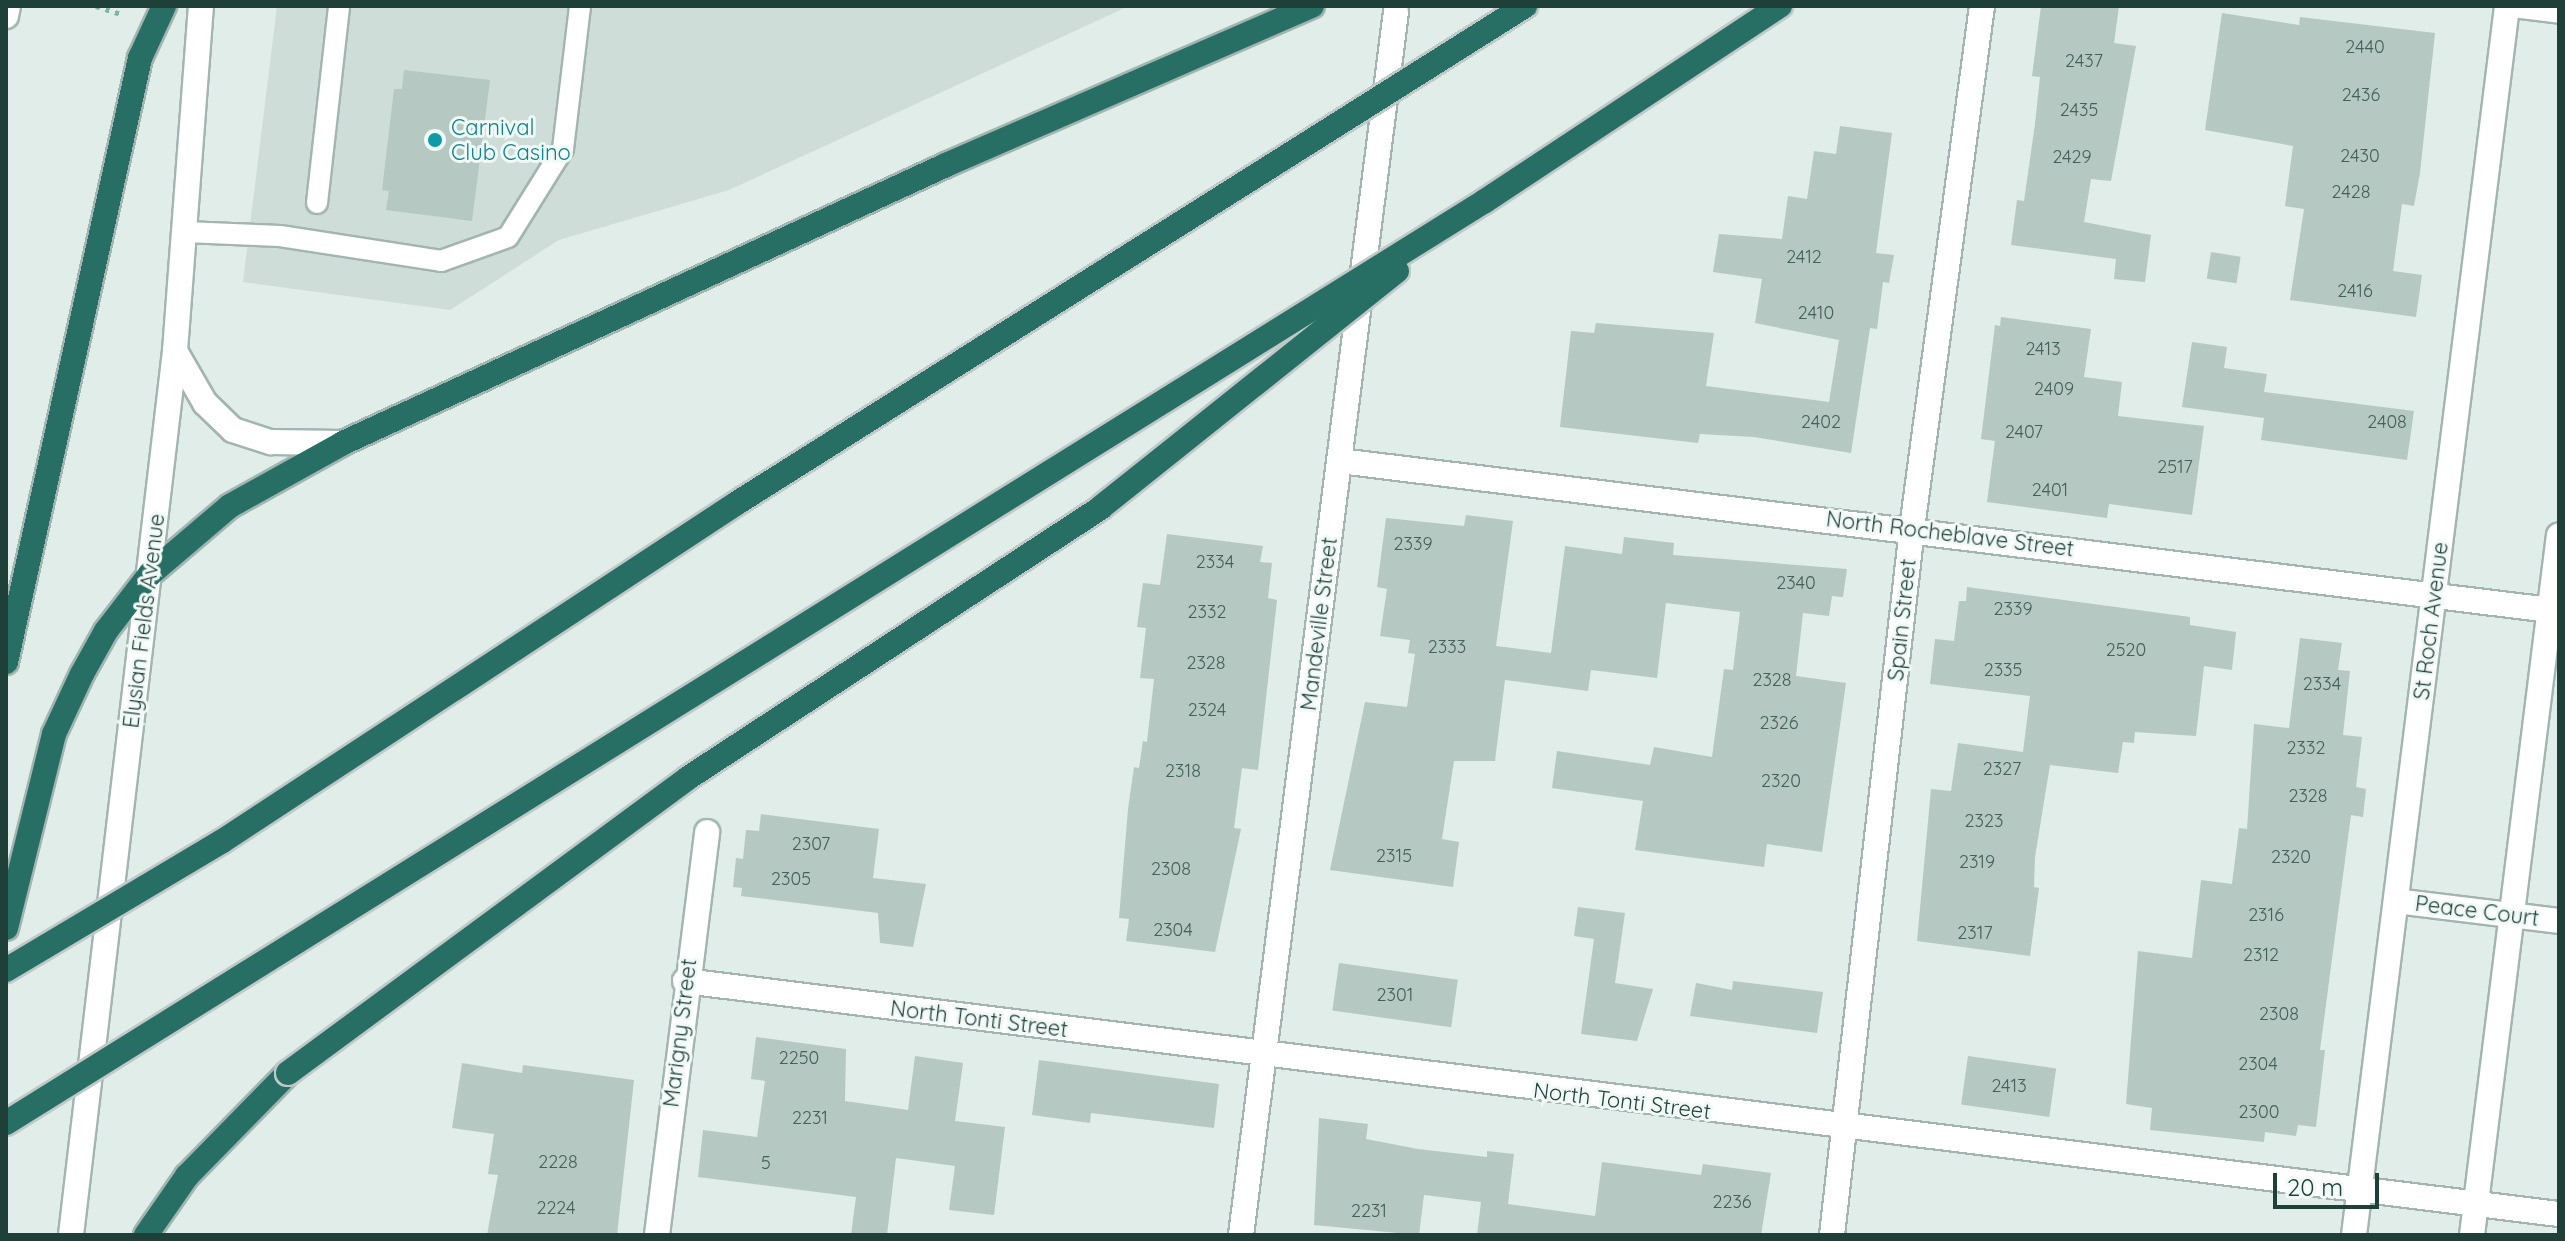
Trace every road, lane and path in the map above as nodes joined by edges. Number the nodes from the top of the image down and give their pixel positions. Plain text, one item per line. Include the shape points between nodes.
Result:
1 (8, 6) edge
2 (96, 6) edge
3 (164, 6) edge
4 (201, 6) edge
5 (339, 6) edge
6 (580, 6) edge
7 (1312, 6) edge
8 (1525, 6) edge
9 (1780, 6) edge
10 (1982, 6) edge
11 (2507, 6) edge
12 (2521, 6) edge
13 (2559, 11) edge
14 (1396, 12) dead end
15 (120, 14) dead end
16 (6, 16) edge
17 (1485, 201) junction
18 (317, 203) dead end
19 (185, 232) junction
20 (175, 351) junction
21 (343, 443) junction
22 (1340, 461) junction
23 (1912, 528) junction
24 (2559, 535) edge
25 (150, 574) junction
26 (2434, 596) junction
27 (2554, 610) edge
28 (6, 662) edge
29 (707, 832) dead end
30 (2396, 901) junction
31 (2512, 915) junction
32 (2559, 921) edge
33 (6, 928) edge
34 (6, 970) edge
35 (685, 981) junction
36 (1263, 1057) junction
37 (6, 1123) edge
38 (1846, 1128) junction
39 (2360, 1190) junction
40 (2476, 1204) junction
41 (2559, 1214) edge
42 (71, 1235) edge
43 (146, 1235) edge
44 (657, 1235) edge
45 (1241, 1235) edge
46 (1832, 1235) edge
47 (2354, 1235) edge
48 (2472, 1235) edge

1 - 16 street
2 - 15 path
3 - 28 highway via 140,58
4 - 19 street, Elysian Fields Avenue
5 - 18 lane
6 - 19 lane via 563,149 508,237 441,261 280,236
7 - 21 highway via 946,165
8 - 34 highway, bridge via 737,503 221,842
9 - 17 highway, bridge
10 - 23 street, Spain Street
11 - 26 street, St Roch Avenue
12 - 13 street
14 - 22 street, Mandeville Street
17 - 37 highway, bridge
17 - 43 highway, bridge via 1100,508 688,778 288,1073 222,1136
19 - 20 street, Elysian Fields Avenue
20 - 21 street via 205,403 233,430 271,442
20 - 25 street, Elysian Fields Avenue
21 - 25 highway via 230,506
22 - 23 street, North Rocheblave Street
22 - 36 street, Mandeville Street
23 - 26 street, North Rocheblave Street
23 - 38 street, Spain Street
24 - 27 street
25 - 33 highway via 106,631 54,734
25 - 42 street, Elysian Fields Avenue
26 - 27 street, North Rocheblave Street
26 - 30 street, St Roch Avenue
27 - 31 street
29 - 35 street, Marigny Street
30 - 31 street, Peace Court
30 - 39 street, St Roch Avenue
31 - 32 street, Peace Court
31 - 40 street
35 - 36 street, North Tonti Street
35 - 44 street, Marigny Street
36 - 38 street, North Tonti Street
36 - 45 street, Mandeville Street
38 - 39 street, North Tonti Street
38 - 46 street, Spain Street
39 - 40 street, North Tonti Street
39 - 47 street, St Roch Avenue
40 - 41 street, North Tonti Street
40 - 48 street

